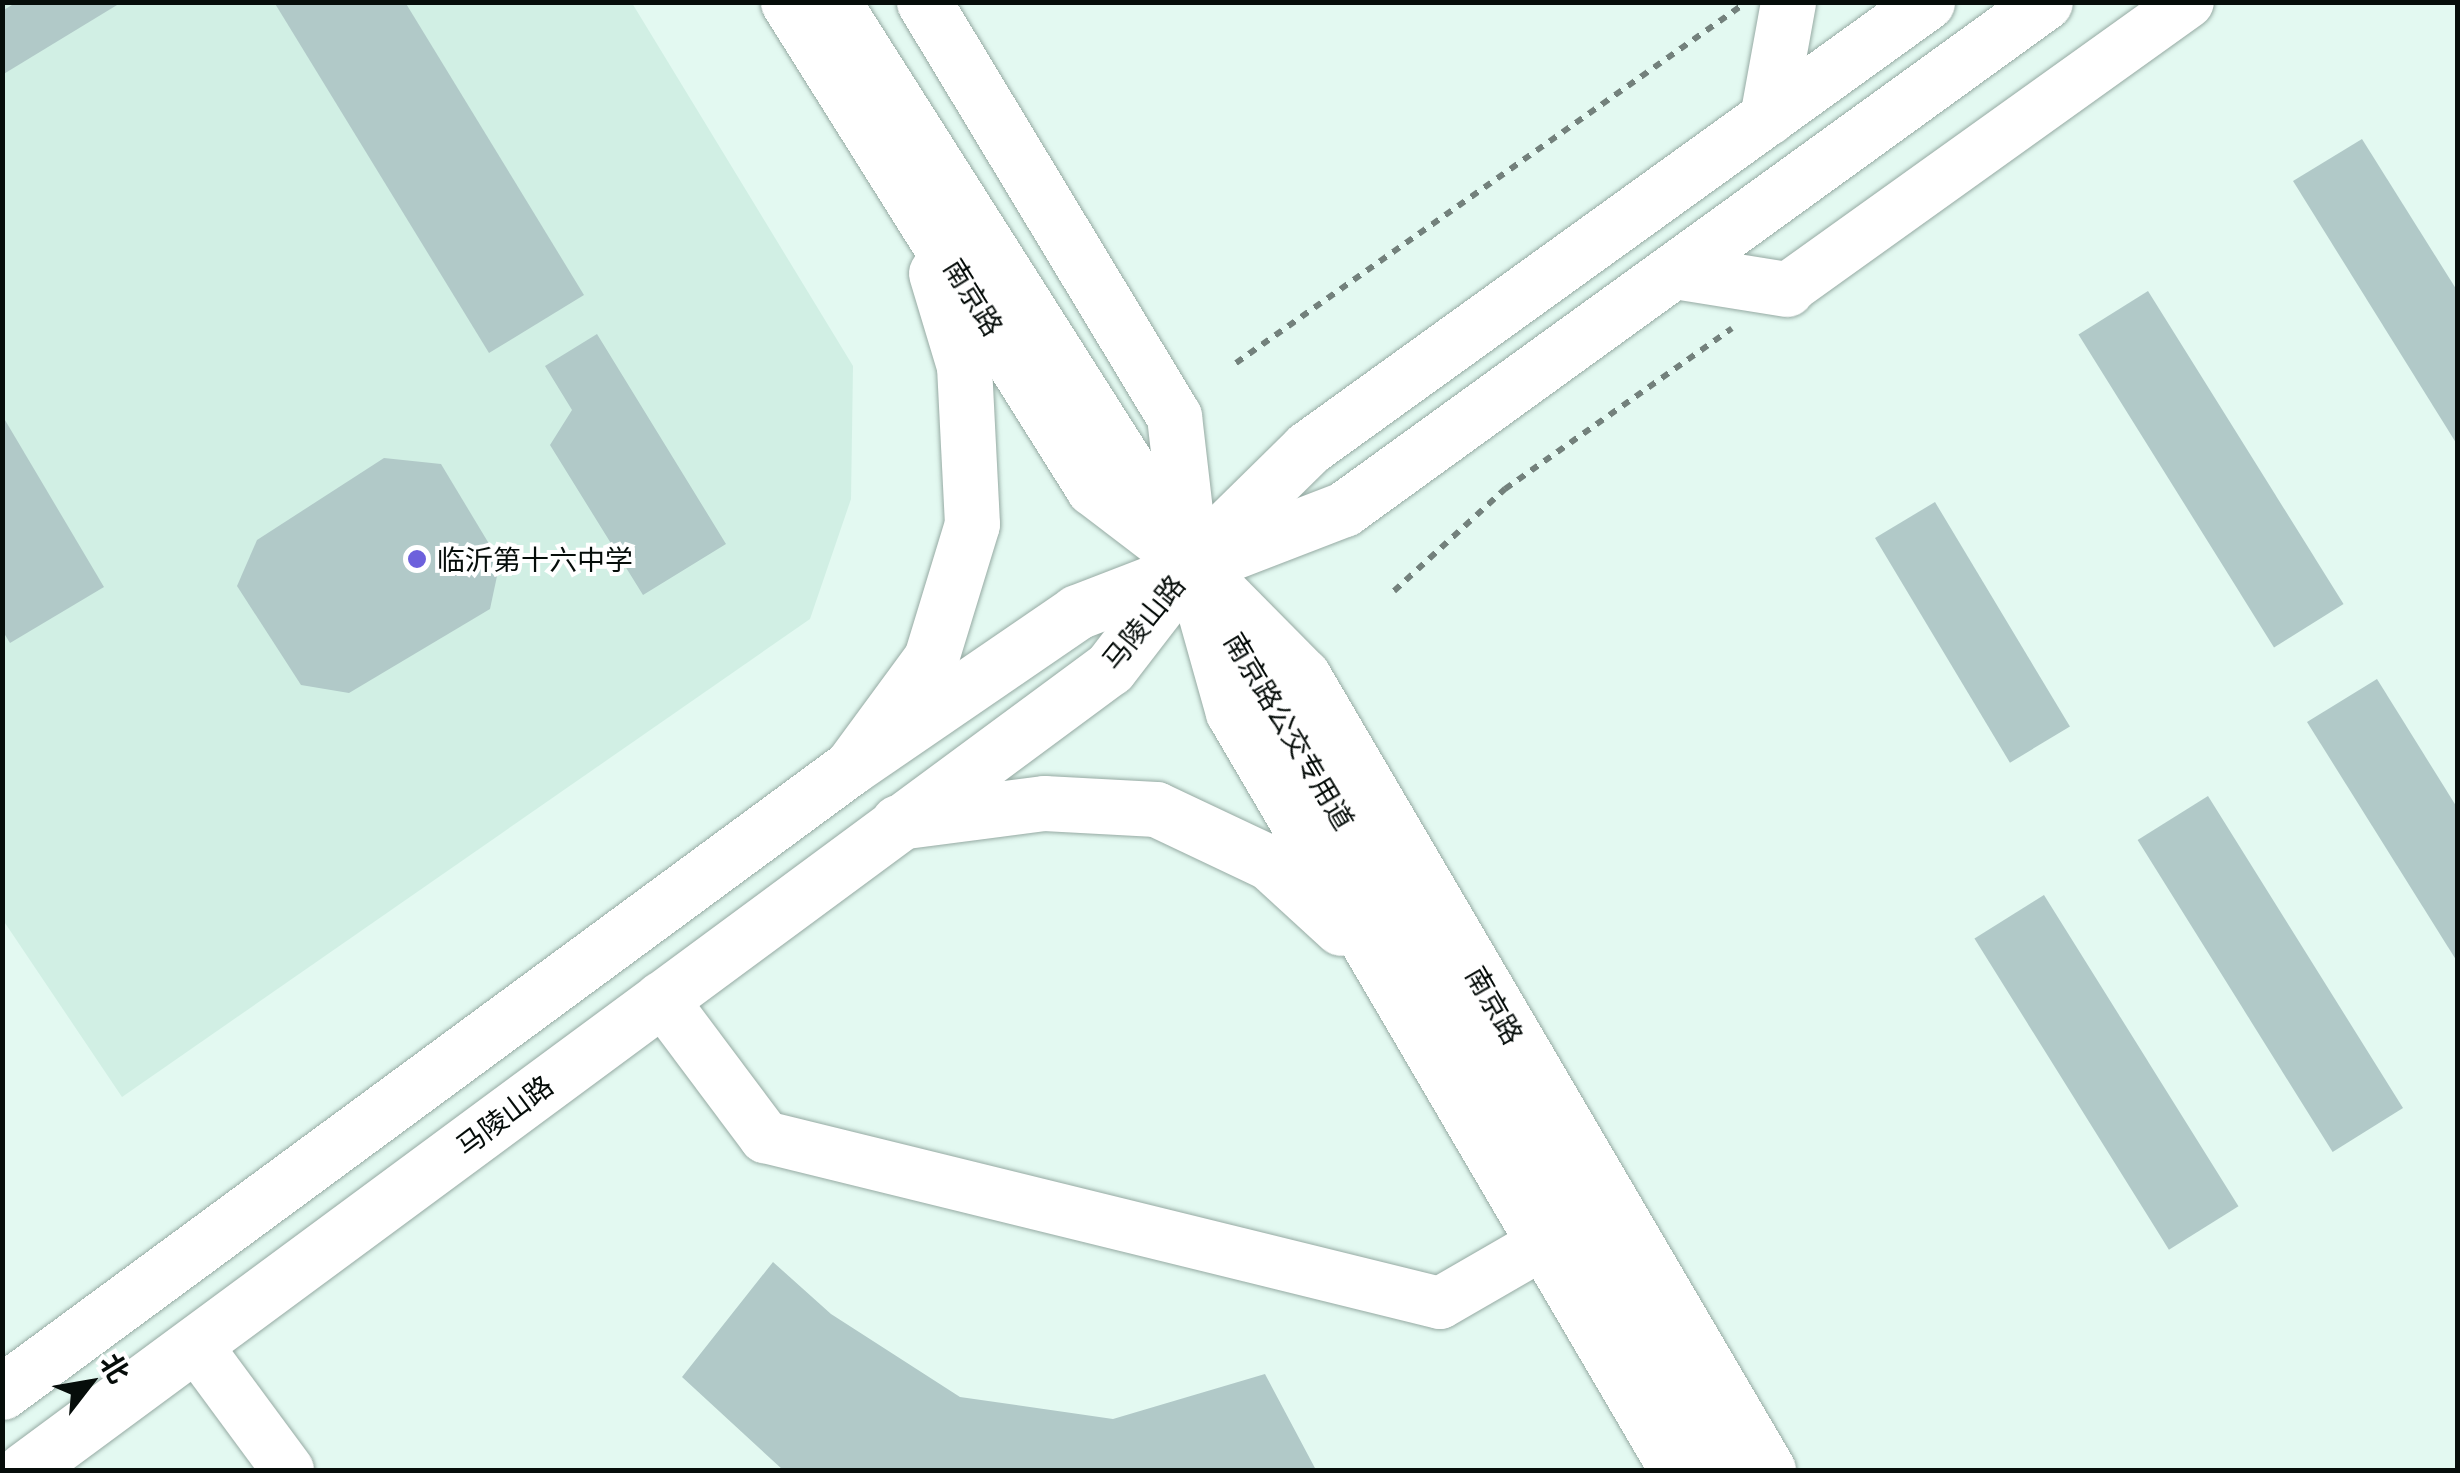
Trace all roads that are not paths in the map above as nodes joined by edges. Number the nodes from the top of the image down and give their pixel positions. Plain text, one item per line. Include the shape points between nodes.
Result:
1 (788, 2) edge
2 (834, 2) edge
3 (924, 2) edge
4 (1788, 2) edge
5 (1927, 2) edge
6 (2045, 2) edge
7 (2188, 2) edge
8 (1767, 118) junction
9 (914, 203) junction
10 (1674, 270) junction
11 (1787, 288) joint
12 (1191, 563) junction
13 (850, 767) junction
14 (898, 822) junction
15 (1380, 963) junction
16 (661, 998) junction
17 (1544, 1243) junction
18 (194, 1344) junction
19 (2, 1392) edge
20 (24, 1470) edge
21 (288, 1470) edge
22 (1677, 1470) edge
23 (1727, 1470) edge
24 (1768, 1470) edge

1 - 9 main road, 南京路
2 - 12 street, 南京路公交专用道
3 - 12 main road via 1174,416
4 - 8 main road
5 - 8 main road
6 - 10 main road
7 - 11 street
8 - 12 main road via 1308,448
9 - 12 main road, 南京路 via 1093,488
9 - 13 main road via 964,366 972,524 930,658
10 - 11 main road
10 - 12 main road via 1344,508
12 - 13 main road, 马陵山路 via 1077,612
12 - 14 main road, 马陵山路 via 1110,668
12 - 15 main road via 1233,712
12 - 23 street, 南京路公交专用道
12 - 24 main road, 南京路 via 1303,676
13 - 19 main road, 马陵山路
14 - 15 main road via 1044,803 1156,809 1270,863
14 - 16 main road, 马陵山路
15 - 17 main road
16 - 17 street via 765,1136 1440,1303
16 - 18 main road, 马陵山路
17 - 22 main road
18 - 20 main road, 马陵山路
18 - 21 street

